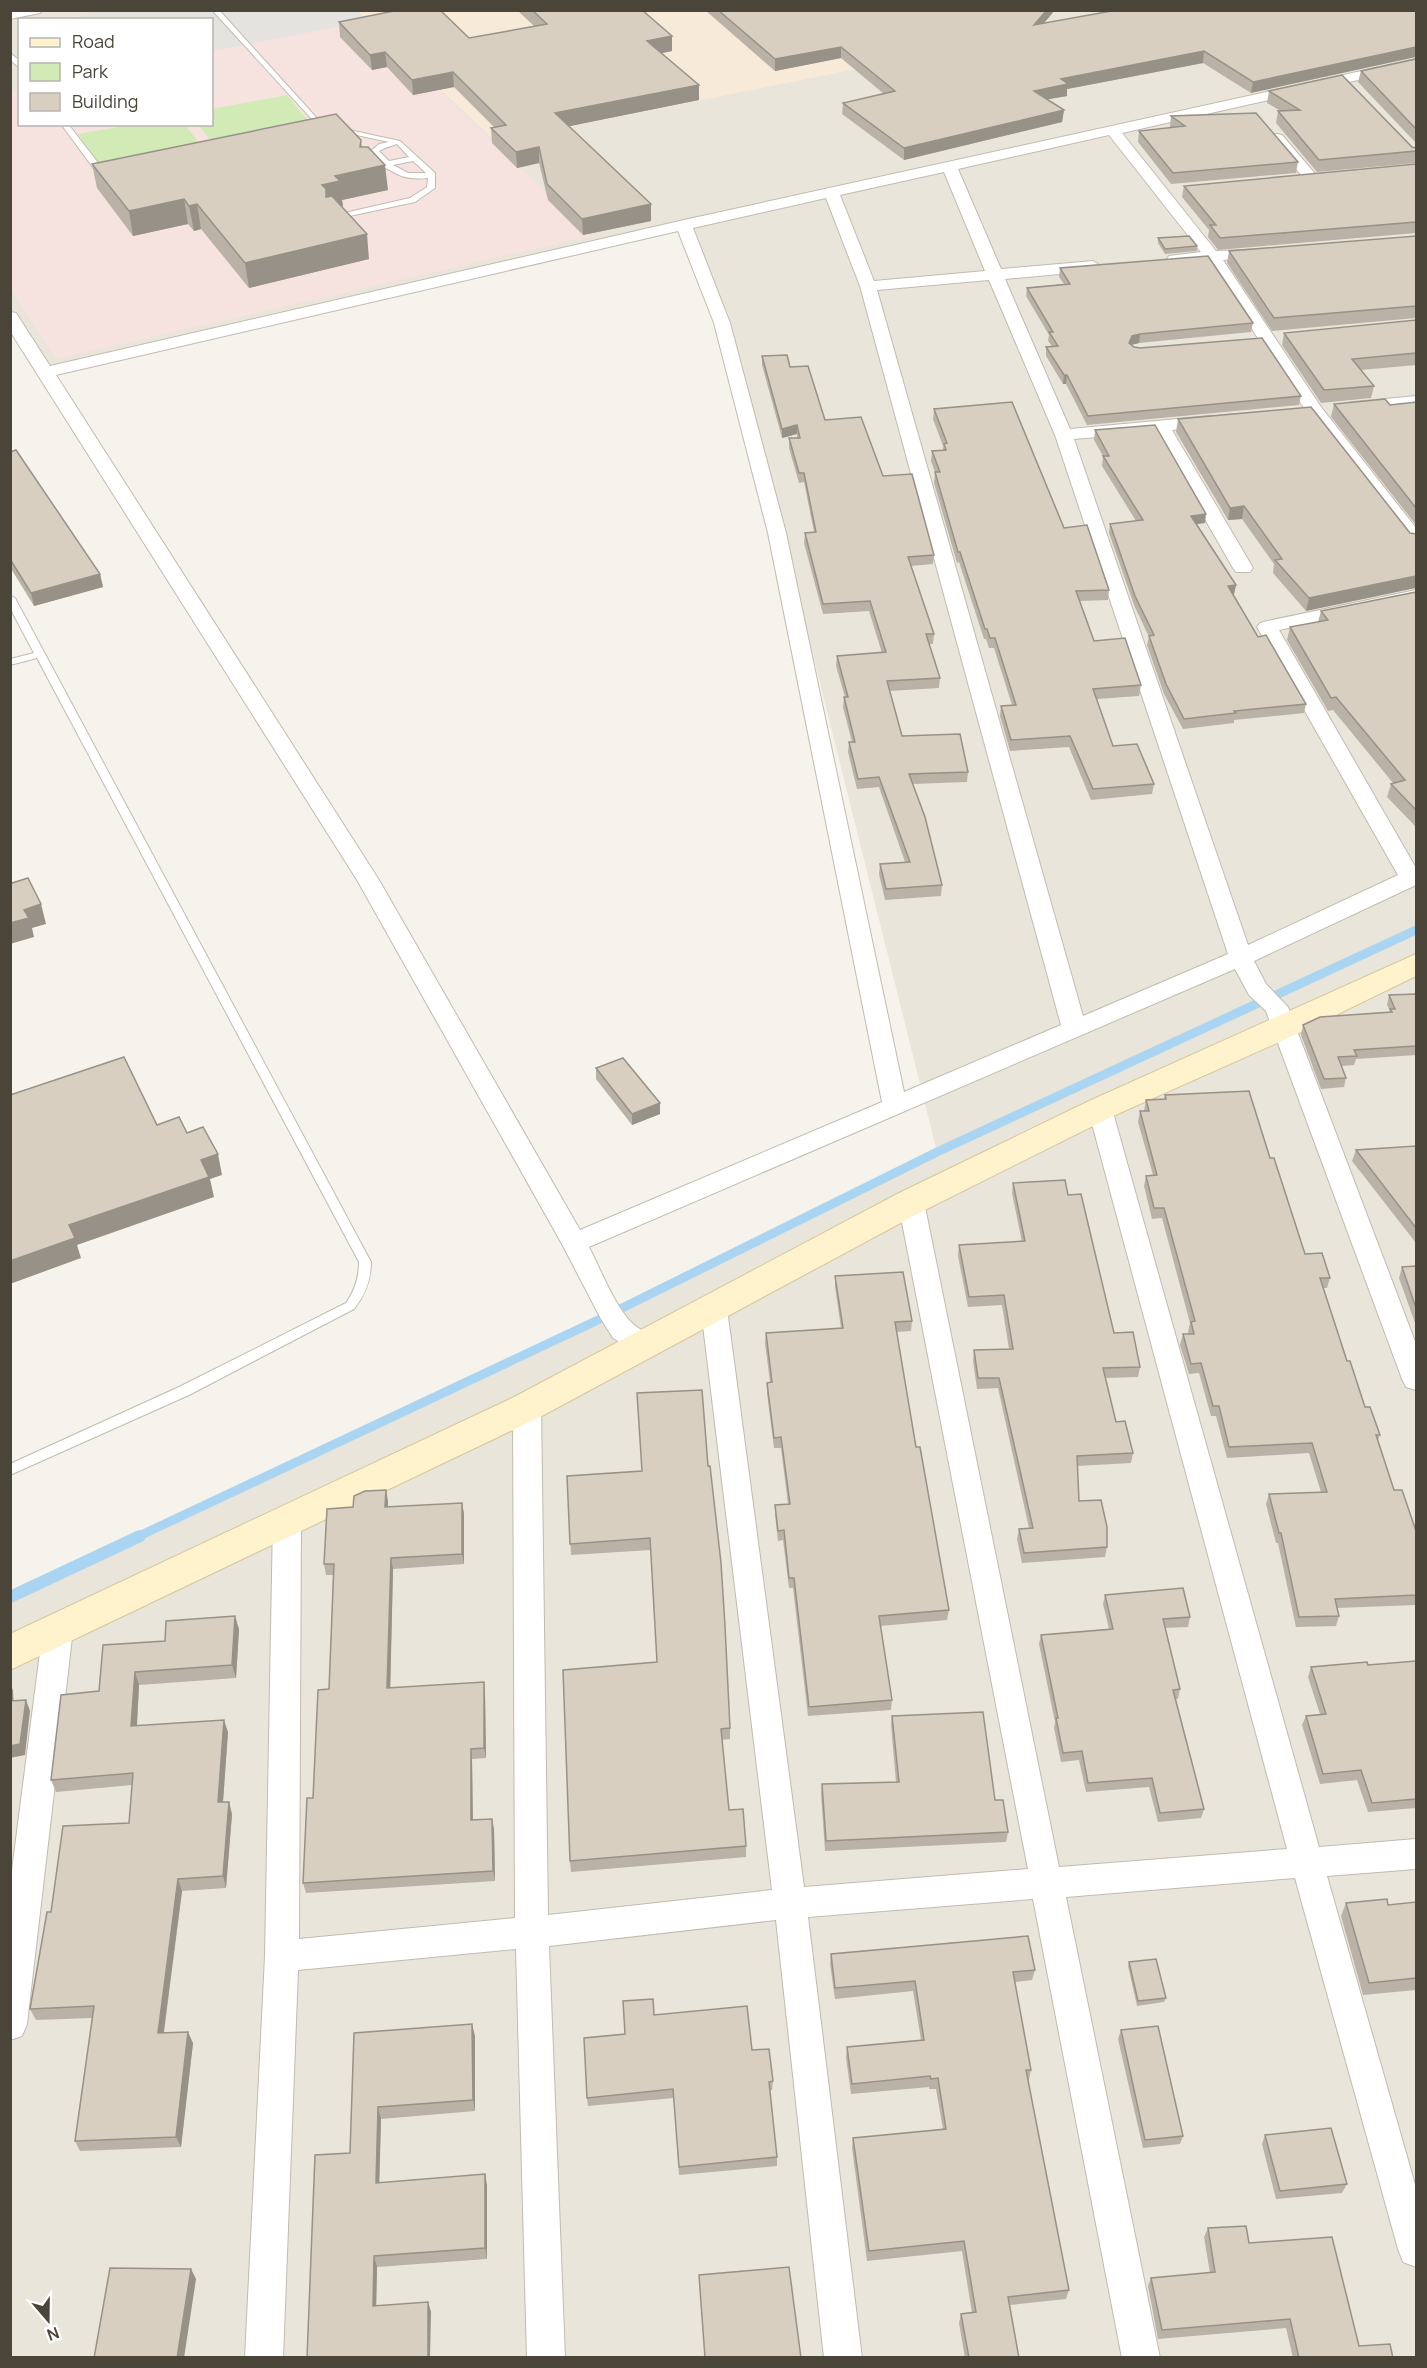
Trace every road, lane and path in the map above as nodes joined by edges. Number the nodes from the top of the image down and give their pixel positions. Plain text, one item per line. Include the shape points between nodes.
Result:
1 (35, 10) edge
2 (215, 10) edge
3 (10, 15) edge
4 (1414, 66) edge
5 (65, 126) edge
6 (324, 127) junction
7 (1268, 127) edge
8 (313, 129) edge
9 (1113, 131) junction
10 (399, 142) junction
11 (415, 158) junction
12 (387, 164) junction
13 (949, 167) junction
14 (368, 168) edge
15 (110, 169) edge
16 (432, 175) junction
17 (1289, 181) edge
18 (1185, 190) edge
19 (831, 192) junction
20 (1162, 192) junction
21 (333, 218) edge
22 (684, 225) junction
23 (1280, 250) edge
24 (1212, 256) junction
25 (1155, 260) edge
26 (1109, 264) edge
27 (996, 274) junction
28 (868, 286) junction
29 (10, 318) edge
30 (1290, 336) edge
31 (1267, 338) junction
32 (1244, 340) edge
33 (46, 372) junction
34 (1416, 401) edge
35 (1314, 410) junction
36 (1291, 413) edge
37 (1231, 418) edge
38 (1160, 425) junction
39 (1065, 435) junction
40 (1416, 540) edge
41 (1243, 568) dead end
42 (1416, 596) edge
43 (10, 598) edge
44 (40, 654) junction
45 (10, 662) edge
46 (1414, 877) edge
47 (1240, 958) junction
48 (1416, 964) edge
49 (1280, 1017) junction
50 (1074, 1028) junction
51 (895, 1107) junction
52 (1100, 1109) junction
53 (911, 1202) junction
54 (578, 1253) junction
55 (714, 1310) junction
56 (633, 1337) junction
57 (1416, 1379) edge
58 (527, 1407) junction
59 (10, 1470) edge
60 (287, 1520) junction
61 (58, 1629) junction
62 (10, 1653) edge
63 (1416, 1854) edge
64 (1307, 1862) junction
65 (1047, 1883) junction
66 (790, 1903) junction
67 (532, 1932) junction
68 (282, 1956) junction
69 (10, 2024) edge
70 (1416, 2249) edge
71 (264, 2358) edge
72 (546, 2358) edge
73 (843, 2358) edge
74 (1142, 2358) edge

1 - 3 street
2 - 6 lane
4 - 9 street via 1250,106
5 - 15 lane via 99,171
6 - 8 lane
6 - 10 lane
7 - 17 street via 1318,179
9 - 13 street
9 - 20 street
10 - 11 lane
10 - 12 lane via 375,151
11 - 12 lane
11 - 16 lane
12 - 14 lane
12 - 16 lane via 407,176
13 - 19 street
13 - 27 street
16 - 21 lane via 431,188 412,200
18 - 20 street
19 - 22 street
19 - 28 street
20 - 24 street
22 - 33 street
22 - 51 street via 722,323 777,533
23 - 24 street
24 - 25 street
24 - 31 street
26 - 27 street
27 - 28 street
27 - 39 street
28 - 50 street
29 - 33 street
30 - 31 street
31 - 32 street
31 - 35 street
33 - 54 street via 368,880
34 - 35 street
35 - 36 street
35 - 40 street
37 - 38 street
38 - 39 street
38 - 41 street
39 - 47 street
42 - 46 street via 1267,627
43 - 44 lane
44 - 45 lane
44 - 59 lane via 365,1263 365,1274 360,1293 350,1306 184,1391
46 - 47 street
47 - 49 street via 1257,989
47 - 50 street
48 - 49 street
49 - 52 street
49 - 57 street
50 - 51 street
51 - 54 street
52 - 53 street
52 - 64 street
53 - 55 street
53 - 65 street
54 - 56 street
55 - 56 street
55 - 66 street
56 - 58 street
58 - 60 street
58 - 67 street
60 - 61 street
60 - 68 street
61 - 62 street
61 - 69 street
63 - 64 street
64 - 65 street
64 - 70 street
65 - 66 street
65 - 74 street
66 - 67 street
66 - 73 street
67 - 68 street
67 - 72 street
68 - 71 street

